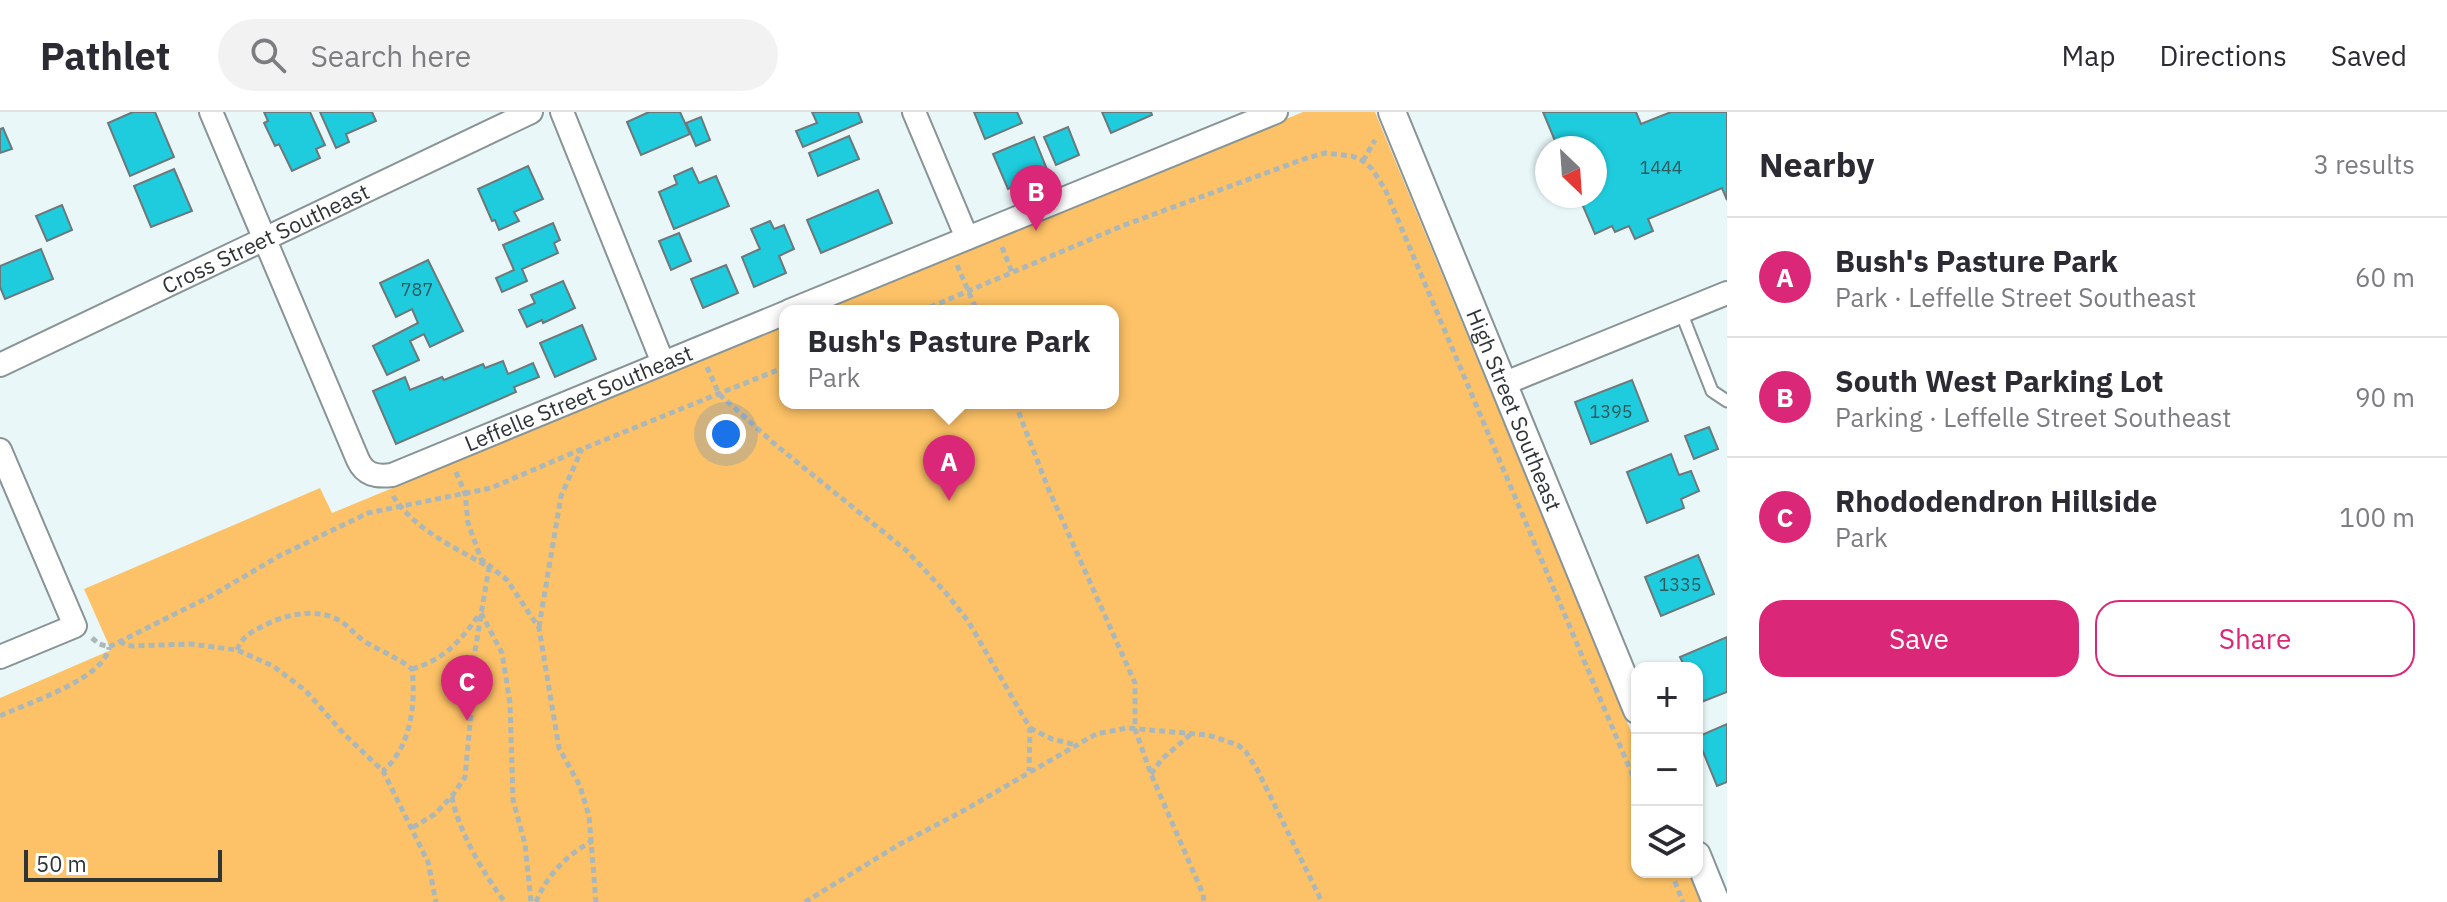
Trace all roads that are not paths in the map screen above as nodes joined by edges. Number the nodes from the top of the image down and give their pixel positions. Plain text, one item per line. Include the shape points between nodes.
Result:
1 (211, 112) edge
2 (531, 112) edge
3 (562, 112) edge
4 (914, 112) edge
5 (1276, 112) edge
6 (1392, 112) edge
7 (264, 239) junction
8 (958, 242) junction
9 (1727, 293) edge
10 (804, 305) edge
11 (1681, 312) junction
12 (779, 315) edge
13 (663, 363) junction
14 (0, 365) edge
15 (1503, 384) junction
16 (1727, 401) edge
17 (0, 450) edge
18 (0, 657) edge
19 (1631, 695) edge
20 (1703, 870) edge
21 (1716, 902) edge

1 - 7 street
2 - 7 street, Cross Street Southeast
3 - 13 street
4 - 8 street
5 - 8 street, Leffelle Street Southeast
6 - 15 street, High Street Southeast
7 - 13 street, Leffelle Street Southeast via 358,460 370,474 392,475
7 - 14 street, Cross Street Southeast
8 - 10 street, Leffelle Street Southeast
9 - 11 street
11 - 15 street
11 - 16 lane via 1712,391
12 - 13 street, Leffelle Street Southeast
15 - 19 street, High Street Southeast
17 - 18 street via 75,626
20 - 21 street

